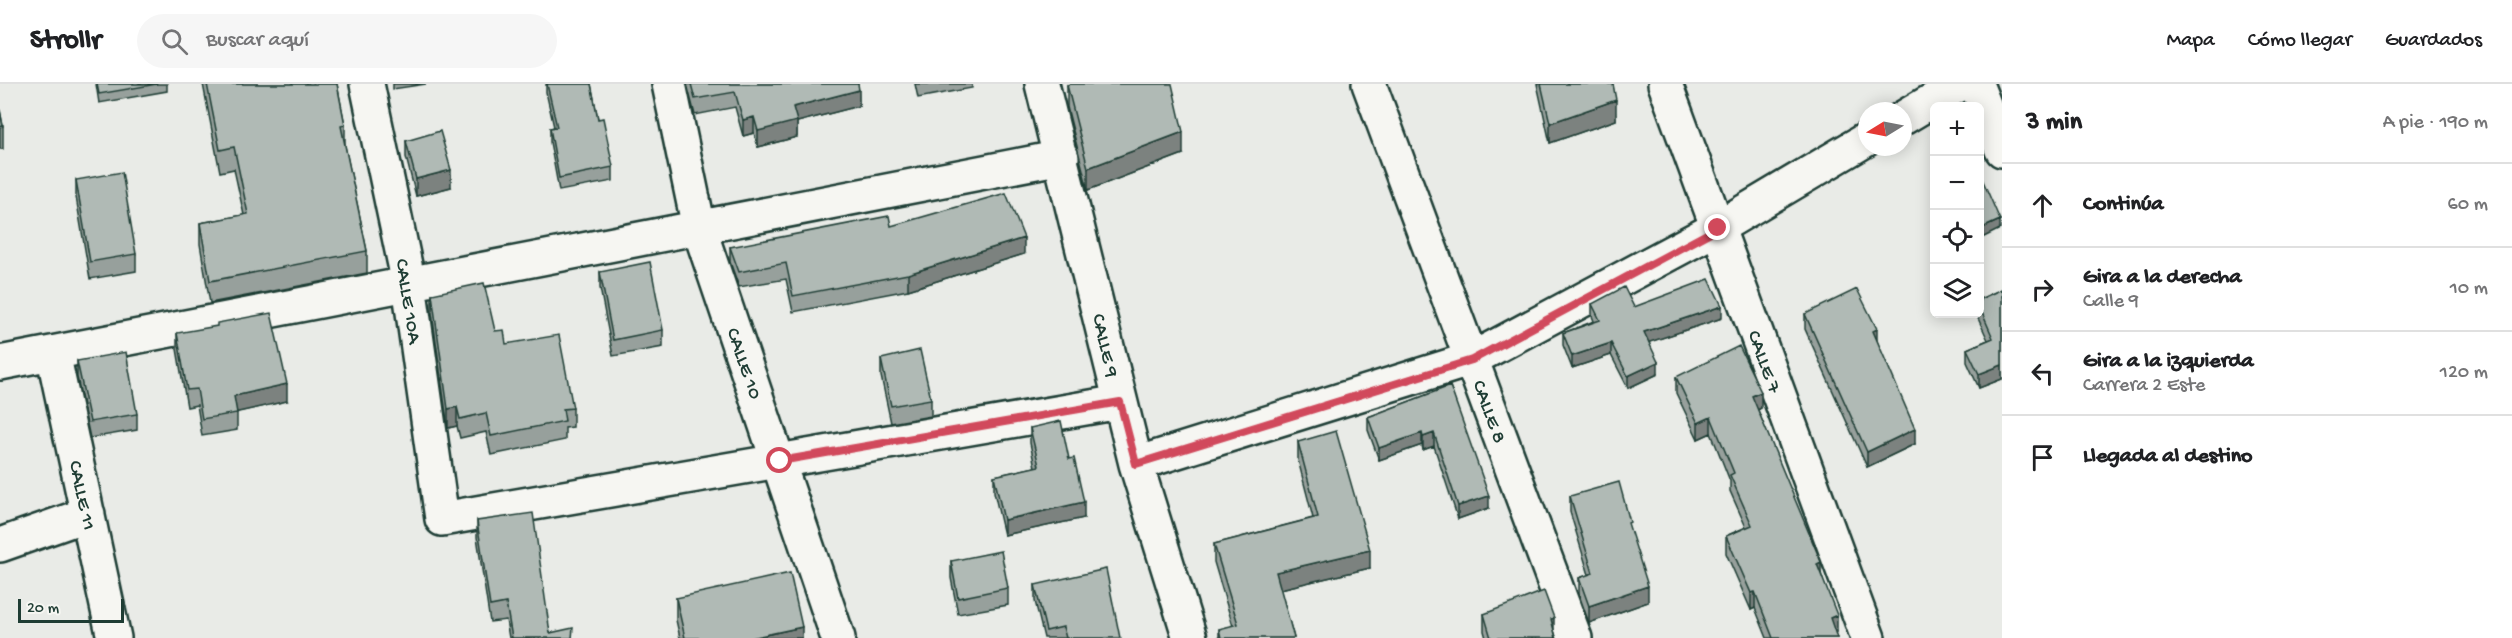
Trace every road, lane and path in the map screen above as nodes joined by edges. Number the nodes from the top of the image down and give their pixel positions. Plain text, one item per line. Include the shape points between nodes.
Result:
1 (367, 84) edge
2 (669, 84) edge
3 (1042, 84) edge
4 (1369, 84) edge
5 (1665, 84) edge
6 (1960, 84) edge
7 (1976, 84) edge
8 (1912, 113) edge
9 (1858, 144) edge
10 (2002, 150) edge
11 (1062, 157) junction
12 (699, 228) junction
13 (1718, 228) junction
14 (409, 284) junction
15 (53, 353) junction
16 (1472, 360) junction
17 (0, 363) edge
18 (1120, 402) junction
19 (780, 461) junction
20 (1136, 464) junction
21 (88, 514) junction
22 (0, 545) edge
23 (114, 638) edge
24 (838, 638) edge
25 (1190, 638) edge
26 (1575, 638) edge
27 (1868, 638) edge

1 - 14 street, CALLE 10A
2 - 12 street, CALLE 10
3 - 11 street, CALLE 9
4 - 16 street, CALLE 8
5 - 13 street, CALLE 7
6 - 8 street
7 - 10 street
9 - 13 street
11 - 12 street
11 - 18 street, CALLE 9
12 - 14 street
12 - 19 street, CALLE 10
13 - 16 street
13 - 27 street, CALLE 7
14 - 15 street
14 - 19 street, CALLE 10A via 442,519
15 - 17 street
15 - 21 street, CALLE 11
16 - 20 street
16 - 26 street, CALLE 8
18 - 19 street
18 - 20 street, CALLE 9
19 - 24 street, CALLE 10
20 - 25 street, CALLE 9
21 - 22 street
21 - 23 street, CALLE 11

